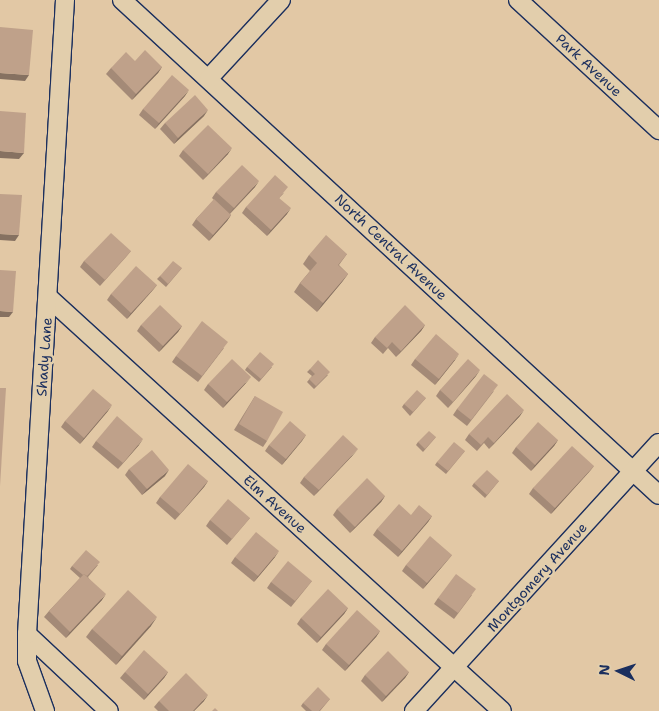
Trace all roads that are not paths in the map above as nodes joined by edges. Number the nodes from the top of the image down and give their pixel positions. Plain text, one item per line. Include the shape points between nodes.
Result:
1 (65, 0) edge
2 (122, 0) edge
3 (281, 0) edge
4 (518, 0) edge
5 (209, 78) junction
6 (659, 130) edge
7 (48, 297) junction
8 (659, 443) edge
9 (633, 471) junction
10 (659, 495) edge
11 (27, 634) junction
12 (455, 667) junction
13 (45, 711) edge
14 (109, 711) edge
15 (414, 711) edge
16 (502, 711) edge

1 - 7 street, Shady Lane
2 - 5 street, North Central Avenue
3 - 5 street
4 - 6 street, Park Avenue
5 - 9 street, North Central Avenue
7 - 11 street, Shady Lane
7 - 12 street, Elm Avenue
8 - 9 street, Montgomery Avenue
9 - 10 street, North Central Avenue
9 - 12 street, Montgomery Avenue
11 - 13 street, Shady Lane via 27,661
11 - 14 street
12 - 15 street, Montgomery Avenue
12 - 16 street, Elm Avenue

